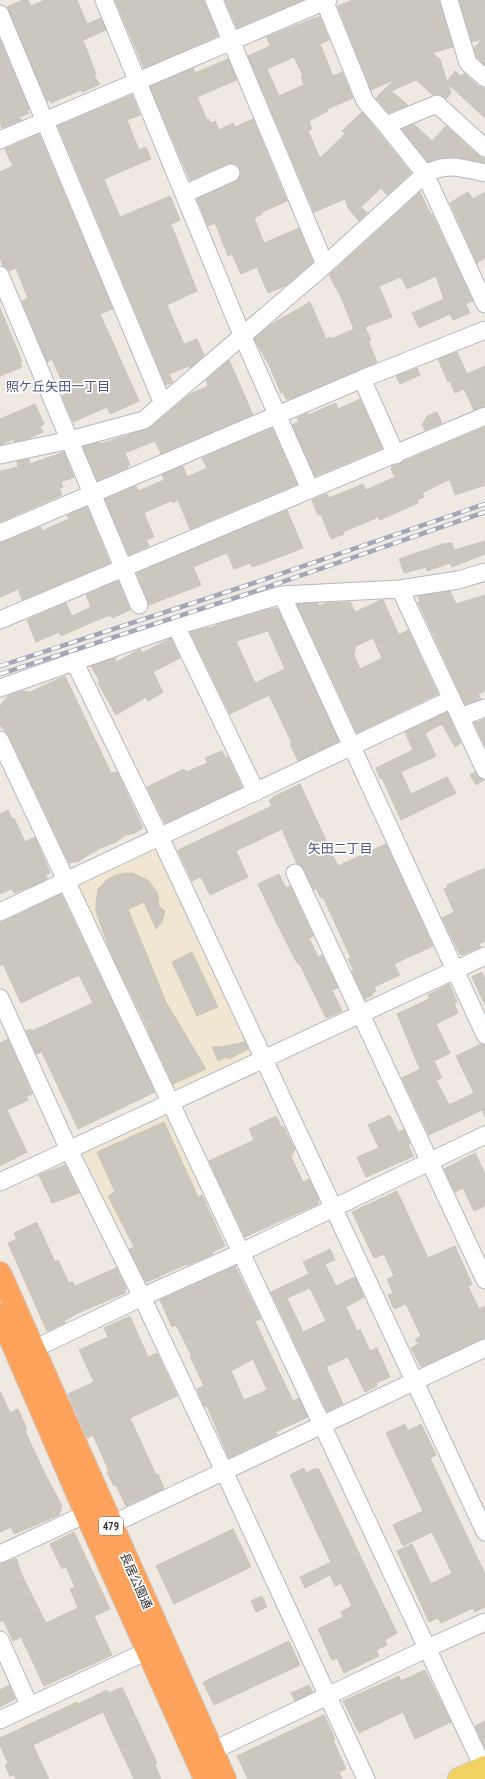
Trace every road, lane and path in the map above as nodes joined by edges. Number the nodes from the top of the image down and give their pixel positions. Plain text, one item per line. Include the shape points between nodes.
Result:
1 (104, 0) edge
2 (214, 0) edge
3 (325, 0) edge
4 (449, 0) edge
5 (0, 14) edge
6 (232, 42) junction
7 (485, 78) edge
8 (137, 81) junction
9 (45, 121) junction
10 (386, 125) junction
11 (0, 140) edge
12 (485, 148) edge
13 (231, 173) dead end
14 (485, 173) edge
15 (425, 174) junction
16 (184, 194) junction
17 (325, 265) junction
18 (2, 286) edge
19 (485, 304) edge
20 (485, 330) edge
21 (242, 335) junction
22 (362, 378) junction
23 (163, 404) junction
24 (277, 415) junction
25 (485, 416) edge
26 (70, 440) junction
27 (395, 454) junction
28 (0, 455) edge
29 (310, 489) junction
30 (92, 495) junction
31 (0, 534) edge
32 (124, 568) junction
33 (485, 572) edge
34 (400, 589) junction
35 (282, 595) junction
36 (139, 605) dead end
37 (0, 620) edge
38 (176, 626) junction
39 (74, 661) junction
40 (0, 688) edge
41 (452, 700) junction
42 (485, 708) edge
43 (460, 718) junction
44 (0, 740) edge
45 (352, 747) junction
46 (485, 770) edge
47 (256, 792) junction
48 (160, 837) junction
49 (295, 873) dead end
50 (67, 881) junction
51 (0, 912) edge
52 (485, 956) edge
53 (454, 971) junction
54 (0, 998) edge
55 (361, 1014) junction
56 (485, 1035) edge
57 (265, 1060) junction
58 (171, 1104) junction
59 (485, 1135) edge
60 (69, 1150) junction
61 (430, 1161) junction
62 (0, 1182) edge
63 (333, 1208) junction
64 (240, 1253) junction
65 (0, 1273) edge
66 (485, 1280) edge
67 (142, 1297) junction
68 (0, 1315) edge
69 (485, 1348) edge
70 (34, 1349) junction
71 (414, 1382) junction
72 (323, 1424) junction
73 (224, 1471) junction
74 (86, 1514) junction
75 (110, 1524) junction
76 (485, 1532) edge
77 (0, 1554) edge
78 (485, 1622) edge
79 (0, 1640) edge
80 (428, 1648) junction
81 (147, 1651) junction
82 (327, 1697) junction
83 (29, 1705) junction
84 (0, 1720) edge
85 (212, 1751) junction
86 (484, 1767) edge
87 (205, 1779) edge
88 (225, 1779) edge
89 (366, 1779) edge
90 (459, 1779) edge

1 - 8 street
2 - 6 street
3 - 6 street
3 - 10 street via 365,101
4 - 7 street via 468,63
5 - 9 street
6 - 8 street
6 - 17 street
8 - 9 street
8 - 16 street
9 - 11 street
9 - 23 street
10 - 12 street via 437,104
10 - 15 street
13 - 16 street
14 - 15 street via 448,166
15 - 17 street
15 - 19 street
16 - 21 street
17 - 21 street
18 - 26 street
20 - 22 street
21 - 23 street
21 - 24 street
22 - 24 street
22 - 27 street
23 - 26 street via 144,420
24 - 29 street
24 - 30 street
25 - 27 street
26 - 28 street
26 - 30 street
27 - 29 street
29 - 32 street
30 - 31 street
30 - 32 street
32 - 36 street
32 - 37 street
33 - 34 street via 458,580
34 - 35 street
34 - 41 street
35 - 38 street
35 - 45 street
38 - 39 street
38 - 47 street
39 - 40 street
39 - 48 street
41 - 43 street
41 - 45 street
42 - 43 street
43 - 46 street
44 - 50 street
45 - 47 street
45 - 53 street
47 - 48 street
48 - 50 street
48 - 57 street
49 - 55 street
50 - 51 street
50 - 58 street
52 - 53 street
53 - 55 street
53 - 56 street
54 - 60 street
55 - 57 street
55 - 61 street
57 - 58 street
57 - 63 street
58 - 60 street
58 - 64 street
59 - 61 street
60 - 62 street
60 - 67 street
61 - 63 street
61 - 66 street
63 - 64 street
63 - 71 street
64 - 67 street
64 - 72 street
65 - 70 highway, 長居公園通 / 479
67 - 70 street
67 - 73 street
68 - 74 highway, 長居公園通 / 479
69 - 71 street
70 - 75 highway, 長居公園通 / 479
71 - 72 street
71 - 76 street
72 - 73 street
72 - 80 street
73 - 75 street
73 - 82 street
74 - 75 street
74 - 77 street
74 - 81 highway, 長居公園通 / 479
75 - 85 highway, 長居公園通 / 479
78 - 80 street
79 - 83 street
80 - 82 street
80 - 86 street
81 - 83 street
81 - 87 highway, 長居公園通 / 479
82 - 85 street
82 - 89 street
83 - 84 street
85 - 88 highway, 長居公園通 / 479
86 - 90 main road

